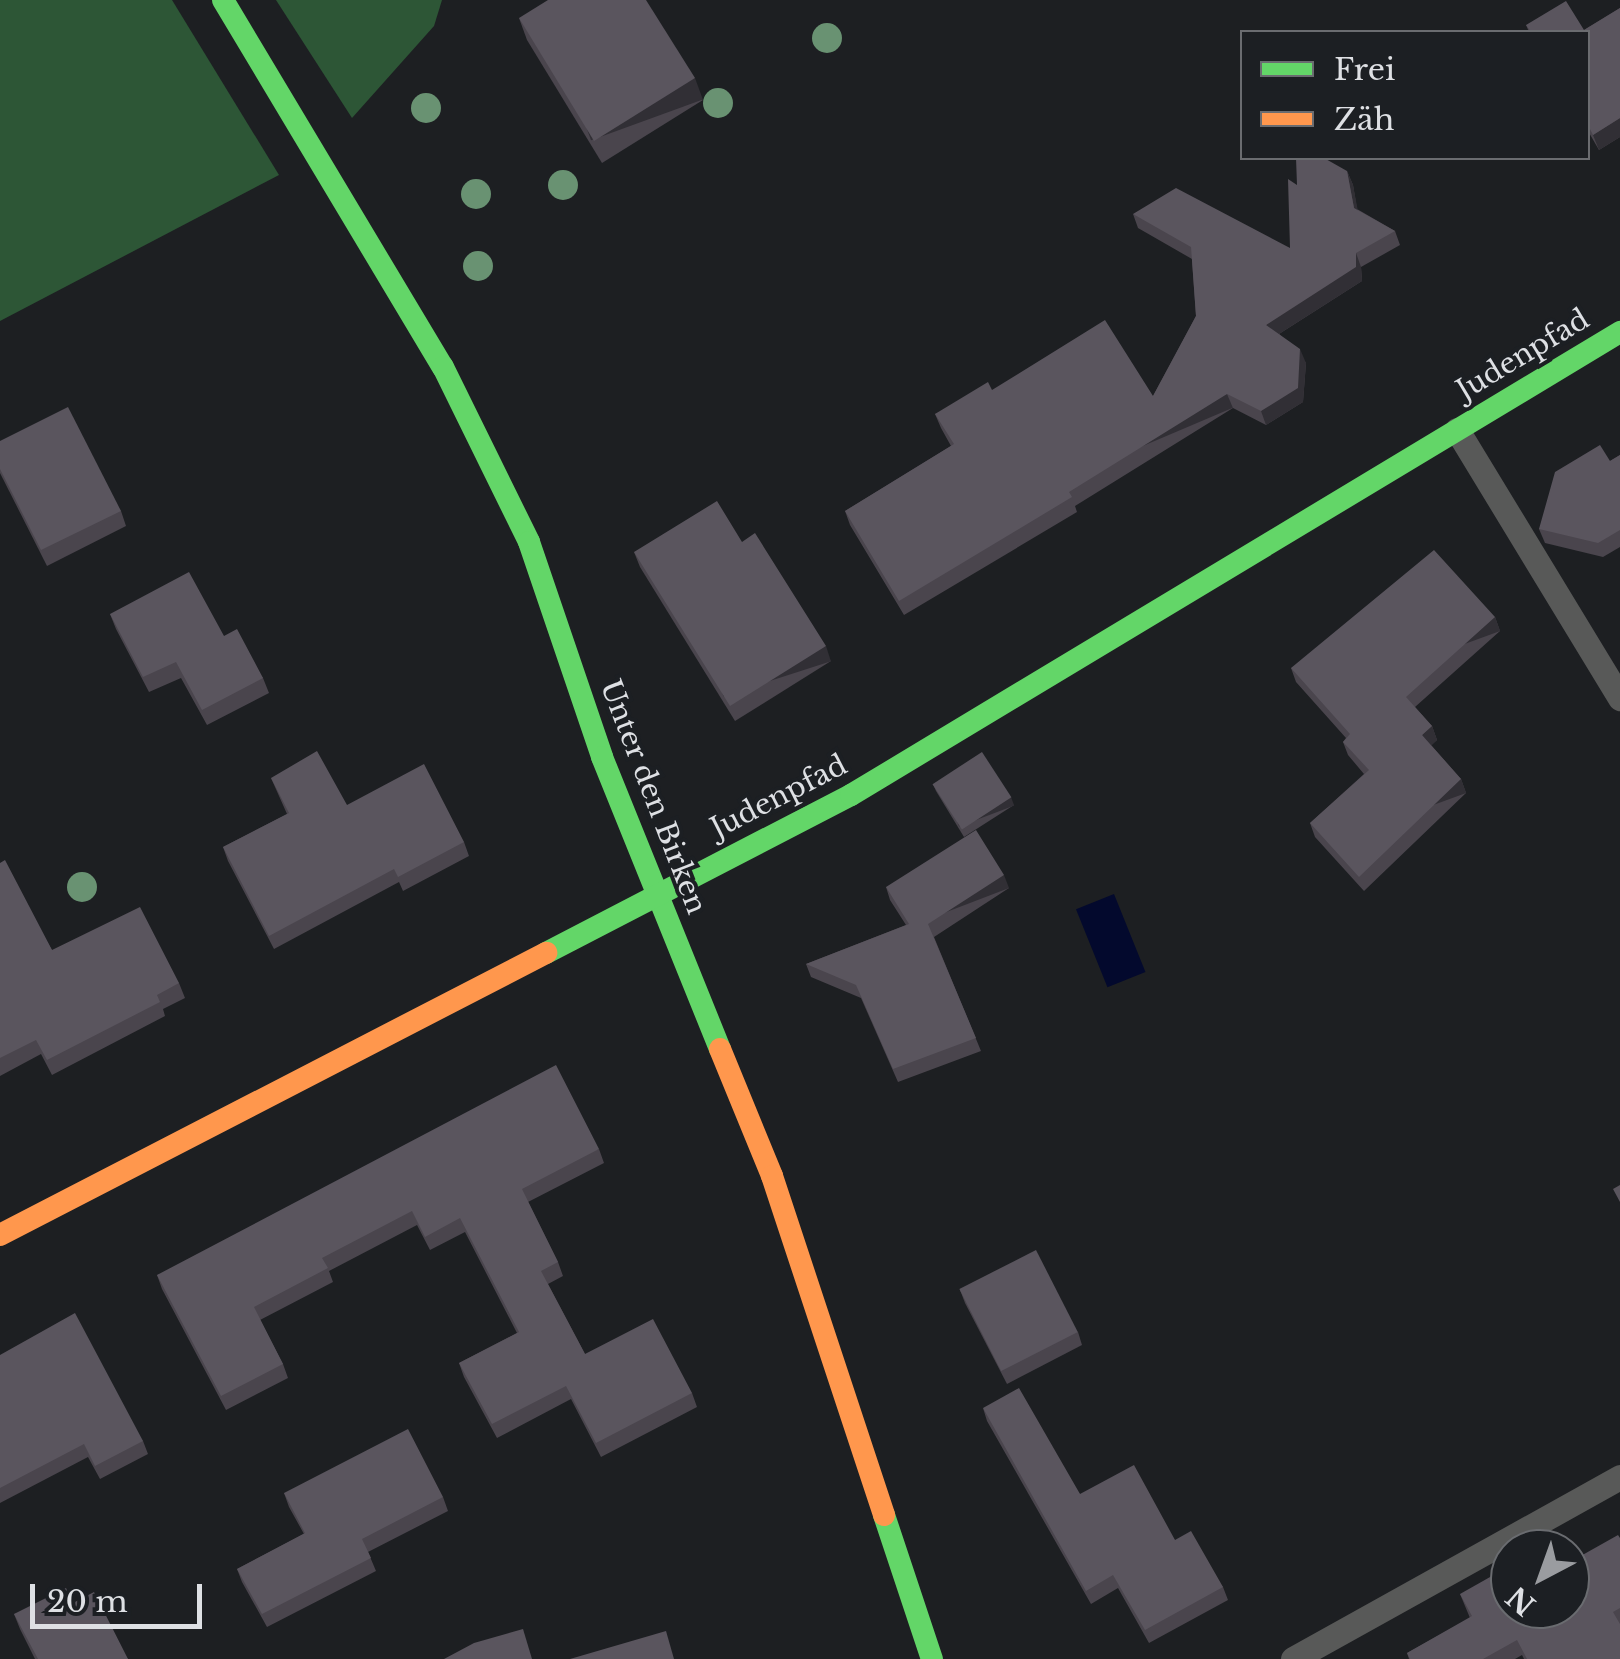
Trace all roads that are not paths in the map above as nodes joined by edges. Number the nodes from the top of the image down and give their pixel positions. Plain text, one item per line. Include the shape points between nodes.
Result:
1 (223, 0) edge
2 (1620, 332) edge
3 (1457, 430) junction
4 (1620, 698) edge
5 (655, 892) junction
6 (0, 1235) edge
7 (1620, 1477) edge
8 (932, 1659) edge
9 (1292, 1659) edge

1 - 5 street, Unter den Birken via 443,367 529,542
2 - 3 street, Judenpfad
3 - 4 lane, Judenpfad
3 - 5 street, Judenpfad via 851,795
5 - 6 street, Judenpfad
5 - 8 street, Unter den Birken via 772,1176
7 - 9 lane

